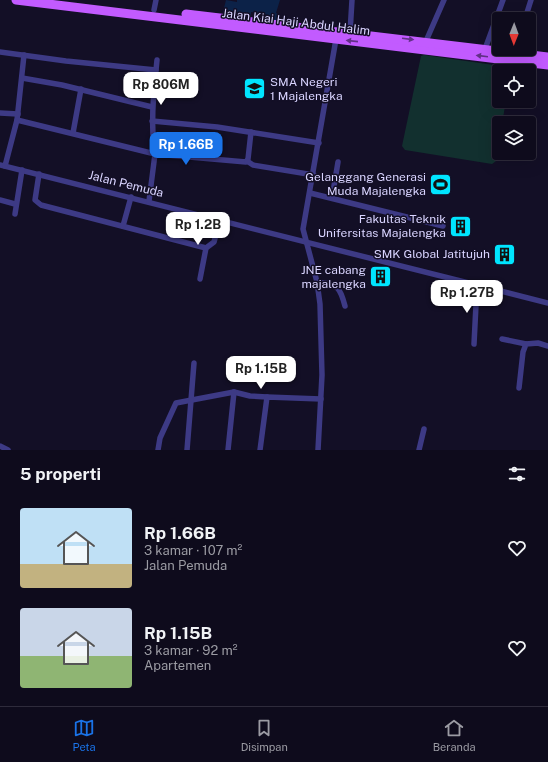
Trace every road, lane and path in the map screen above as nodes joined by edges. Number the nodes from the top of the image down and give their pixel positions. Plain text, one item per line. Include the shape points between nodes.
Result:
1 (16, 0) edge
2 (64, 0) edge
3 (156, 0) edge
4 (352, 0) edge
5 (444, 0) edge
6 (503, 0) edge
7 (531, 0) edge
8 (154, 10) junction
9 (527, 12) edge
10 (350, 33) junction
11 (336, 39) junction
12 (426, 41) junction
13 (485, 49) junction
14 (0, 52) edge
15 (24, 55) junction
16 (548, 57) edge
17 (157, 60) dead end
18 (548, 65) edge
19 (156, 70) junction
20 (22, 78) junction
21 (81, 89) junction
22 (152, 107) junction
23 (0, 113) edge
24 (18, 117) junction
25 (152, 121) junction
26 (251, 132) junction
27 (73, 133) junction
28 (319, 143) junction
29 (154, 154) junction
30 (247, 161) junction
31 (338, 162) dead end
32 (3, 165) edge
33 (22, 170) junction
34 (39, 174) junction
35 (314, 175) junction
36 (310, 193) junction
37 (131, 196) junction
38 (332, 198) junction
39 (0, 200) edge
40 (149, 201) junction
41 (16, 204) junction
42 (14, 214) dead end
43 (220, 220) junction
44 (123, 226) junction
45 (443, 226) dead end
46 (306, 242) junction
47 (206, 248) junction
48 (200, 279) dead end
49 (318, 282) junction
50 (478, 285) junction
51 (548, 303) edge
52 (345, 306) dead end
53 (502, 340) dead end
54 (474, 344) dead end
55 (526, 344) junction
56 (548, 346) edge
57 (194, 362) dead end
58 (519, 388) dead end
59 (234, 392) junction
60 (267, 397) junction
61 (321, 399) junction
62 (192, 401) junction
63 (424, 429) dead end
64 (0, 446) edge
65 (8, 450) edge
66 (158, 450) edge
67 (187, 450) edge
68 (228, 450) edge
69 (260, 450) edge
70 (318, 450) edge
71 (419, 450) edge

1 - 11 main road, Jalan Kiai Haji Abdul Halim
2 - 8 main road, Jalan Kiai Haji Abdul Halim
3 - 8 street
4 - 10 street
5 - 12 street
6 - 13 street
7 - 9 street
8 - 10 main road, Jalan Kiai Haji Abdul Halim
10 -> 12 main road, Jalan Kiai Haji Abdul Halim
18 -> 11 main road, Jalan Kiai Haji Abdul Halim
11 - 28 street
12 - 13 main road, Jalan Kiai Haji Abdul Halim
13 - 16 main road, Jalan Kiai Haji Abdul Halim
14 - 15 street
15 - 19 street
15 - 20 street
17 - 19 street
19 - 22 street
20 - 21 street
20 - 24 street
21 - 22 street
21 - 27 street
22 - 25 street
23 - 24 street
24 - 27 street
24 - 32 street
25 - 26 street
25 - 29 street
26 - 28 street
26 - 30 street
27 - 29 street
28 - 35 street
29 - 30 street
29 - 40 street
30 - 35 street via 254,165
31 - 38 street
32 - 33 street, Jalan Pemuda
33 - 34 street, Jalan Pemuda
33 - 41 street
34 - 37 street, Jalan Pemuda
34 - 44 street via 35,195 37,203
35 - 36 street
36 - 38 street
36 - 46 street via 303,229
37 - 40 street, Jalan Pemuda
37 - 44 street
38 - 45 street
39 - 41 street
40 - 43 street, Jalan Pemuda
41 - 42 street
43 - 46 street, Jalan Pemuda
43 - 47 street via 214,242
44 - 47 street
46 - 49 street
46 - 50 street, Jalan Pemuda
47 - 48 street
49 - 52 street via 333,284 338,288
49 - 61 street via 322,342
50 - 51 street, Jalan Pemuda
50 - 54 street
53 - 55 street
55 - 56 street via 538,343
55 - 58 street
57 - 62 street
59 - 60 street
59 - 62 street
59 - 68 street
60 - 61 street
60 - 69 street
61 - 70 street
62 - 66 street via 175,404 160,438
62 - 67 street
63 - 71 street
64 - 65 street

